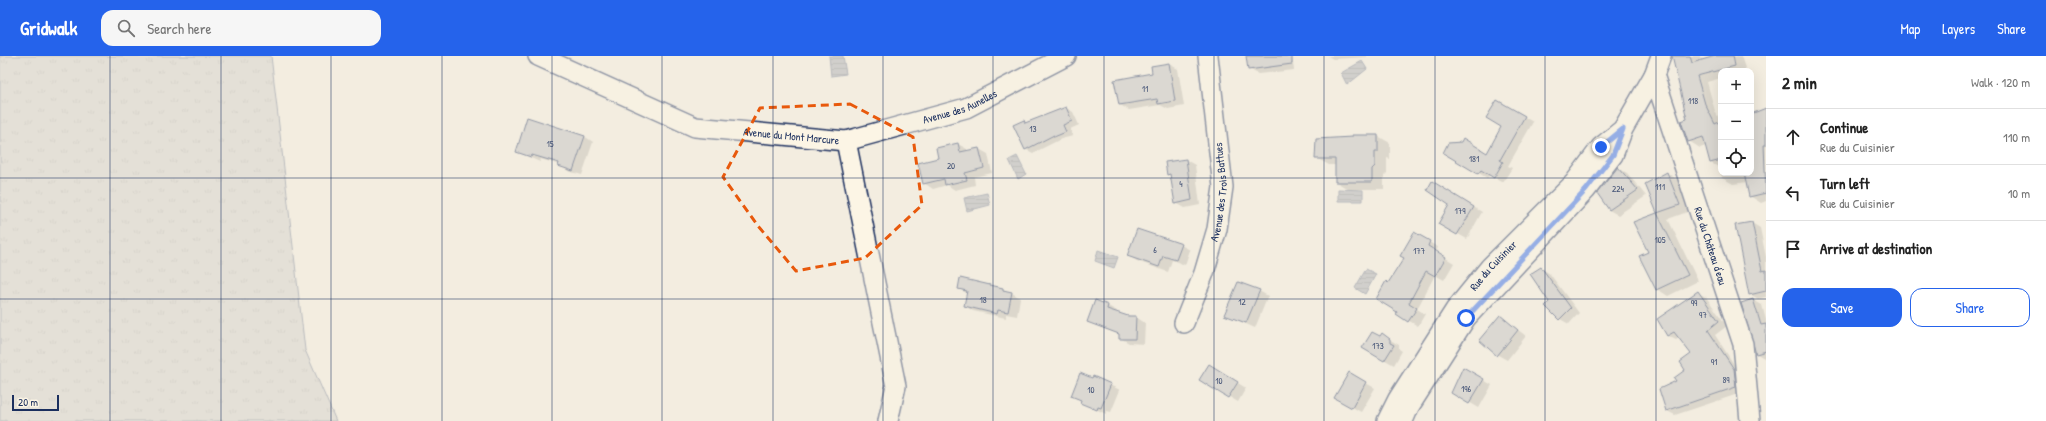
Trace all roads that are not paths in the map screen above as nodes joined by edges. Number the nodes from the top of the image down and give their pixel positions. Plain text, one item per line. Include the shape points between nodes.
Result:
1 (538, 56) edge
2 (1066, 56) edge
3 (1208, 56) edge
4 (1661, 56) edge
5 (1654, 75) junction
6 (1623, 129) junction
7 (846, 141) junction
8 (1184, 323) dead end
9 (888, 421) edge
10 (1387, 421) edge
11 (1403, 421) edge
12 (1750, 421) edge

1 - 7 street, Avenue du Mont Marcure via 695,127
2 - 7 street, Avenue des Aunelles via 966,108
3 - 8 street, Avenue des Trois Battues via 1223,187 1218,229
4 - 5 street, Rue du Cuisinier
5 - 6 street, Rue du Cuisinier
5 - 12 street, Rue du Château d'eau via 1743,344
6 - 10 street, Rue du Cuisinier via 1601,147 1574,183 1490,267 1455,310 1398,399
6 - 11 street, Rue du Cuisinier via 1613,155 1586,190 1466,318 1409,407
7 - 9 street, Avenue du Mont Marcure via 896,386

